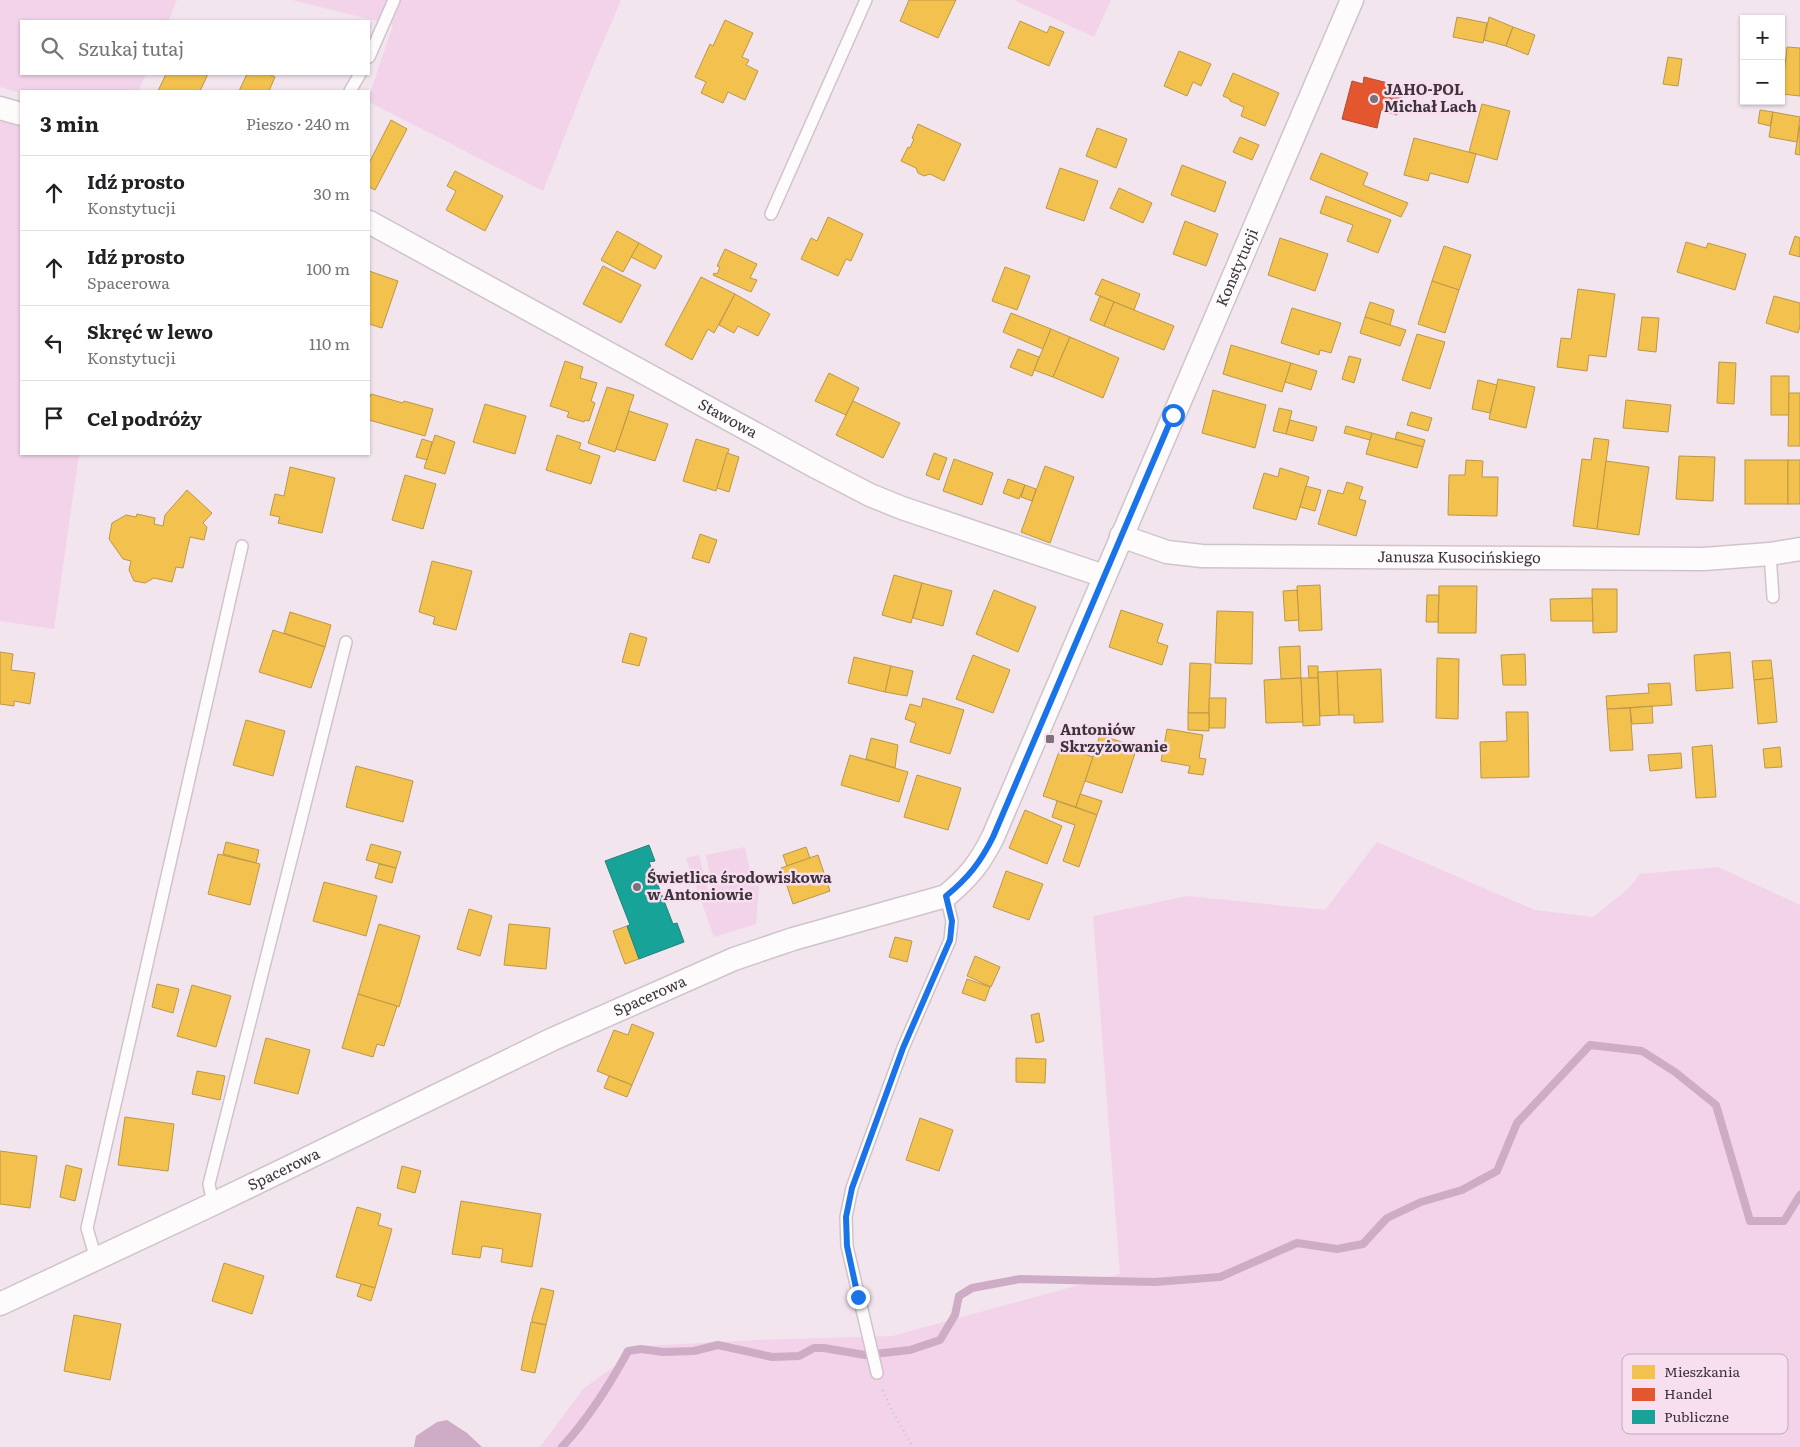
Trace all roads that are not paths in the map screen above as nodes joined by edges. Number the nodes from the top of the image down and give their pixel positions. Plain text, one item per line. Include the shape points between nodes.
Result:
1 (394, 0) edge
2 (866, 0) edge
3 (1352, 0) edge
4 (370, 55) edge
5 (359, 75) edge
6 (351, 90) edge
7 (0, 108) edge
8 (20, 114) edge
9 (771, 214) dead end
10 (370, 223) edge
11 (1121, 536) junction
12 (242, 546) dead end
13 (1800, 549) edge
14 (1770, 554) junction
15 (1104, 576) junction
16 (1773, 597) dead end
17 (346, 642) dead end
18 (946, 896) junction
19 (213, 1204) junction
20 (96, 1259) junction
21 (0, 1304) edge
22 (877, 1373) road end

1 - 4 lane
2 - 9 lane
3 - 11 street, Konstytucji
5 - 6 lane
7 - 8 street
10 - 15 street, Stawowa via 870,495
11 - 14 street, Janusza Kusocińskiego via 1167,552 1202,556 1704,559
11 - 15 street, Spacerowa
12 - 20 lane via 87,1228
13 - 14 street, Janusza Kusocińskiego
14 - 16 lane
15 - 18 street, Spacerowa via 987,849 966,880
17 - 19 lane via 209,1184
18 - 19 street, Spacerowa via 792,939 734,959 553,1039
18 - 22 lane via 952,921 950,940 900,1058 852,1188 846,1217 847,1246
19 - 20 street, Spacerowa
20 - 21 street, Spacerowa

